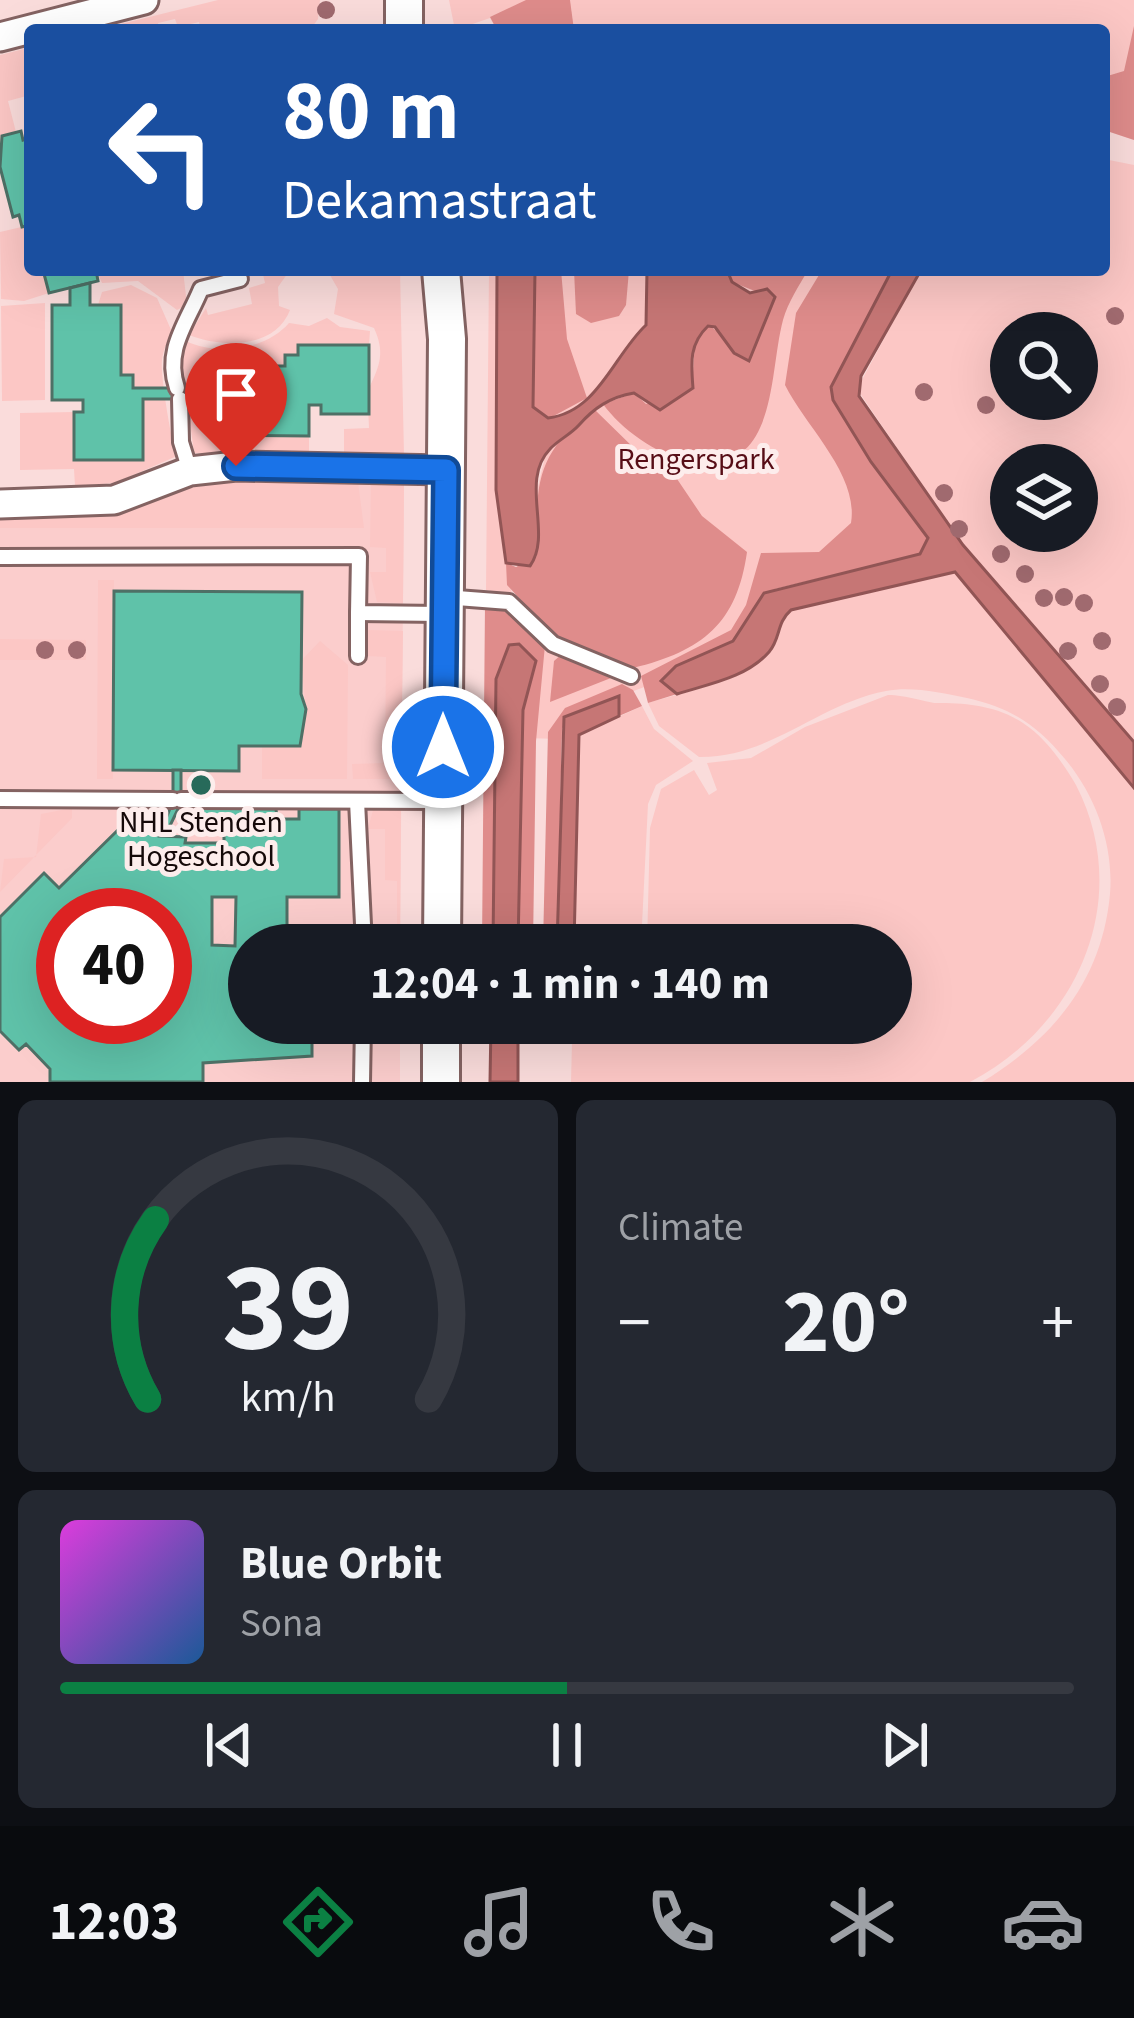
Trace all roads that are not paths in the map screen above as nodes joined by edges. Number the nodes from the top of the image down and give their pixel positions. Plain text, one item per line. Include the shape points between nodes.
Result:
1 (130, 2) edge
2 (48, 24) edge
3 (441, 276) edge
4 (240, 279) dead end
5 (446, 470) junction
6 (190, 471) junction
7 (0, 504) edge
8 (0, 557) edge
9 (444, 606) junction
10 (358, 613) junction
11 (358, 656) dead end
12 (631, 676) dead end
13 (0, 799) edge
14 (357, 801) junction
15 (443, 801) junction
16 (363, 924) edge
17 (442, 924) edge
18 (363, 1044) edge
19 (441, 1044) edge
20 (362, 1082) edge
21 (441, 1082) edge

1 - 2 street
3 - 5 street
4 - 6 lane via 201,289 171,361
5 - 6 street
5 - 9 street
6 - 7 street via 115,500
8 - 10 lane via 359,556
9 - 10 lane
9 - 12 lane via 508,602 553,644
9 - 15 street
10 - 11 lane
13 - 14 lane
14 - 15 lane
14 - 16 lane
15 - 17 street
18 - 20 lane
19 - 21 street

